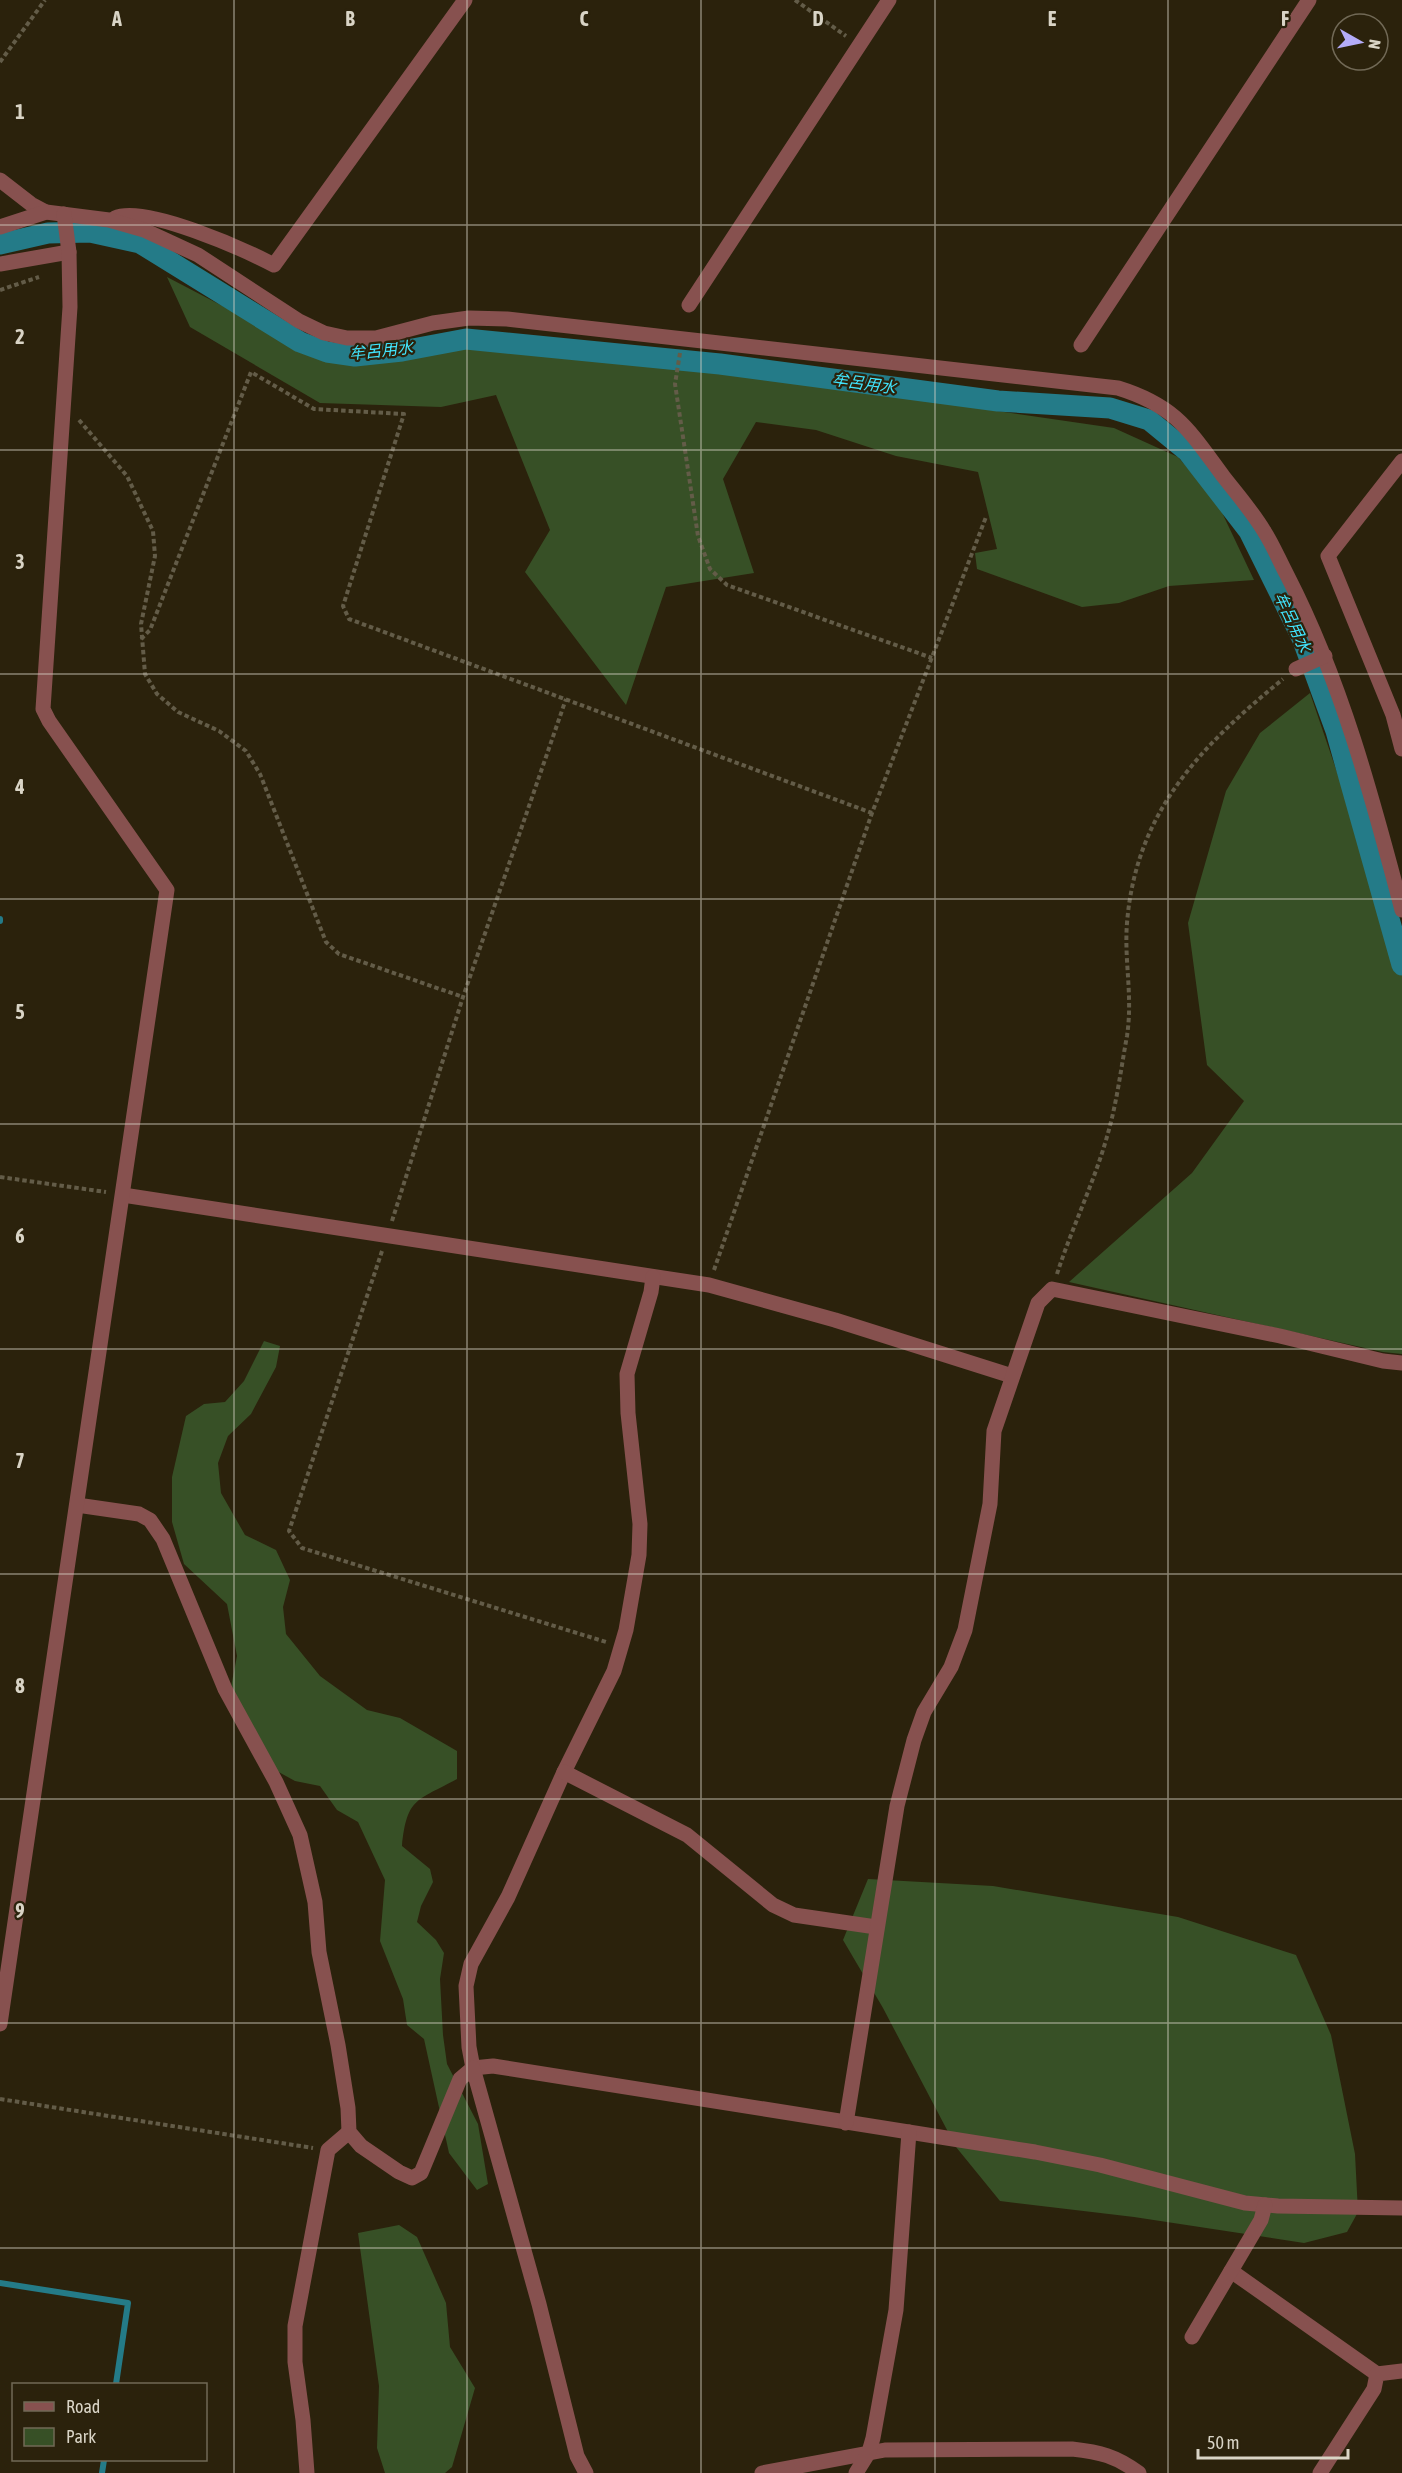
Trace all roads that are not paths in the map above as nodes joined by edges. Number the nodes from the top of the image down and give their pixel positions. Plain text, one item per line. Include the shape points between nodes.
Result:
1 (465, 0) edge
2 (889, 0) edge
3 (1309, 0) edge
4 (0, 180) edge
5 (46, 213) junction
6 (65, 218) junction
7 (109, 220) junction
8 (0, 227) edge
9 (69, 248) junction
10 (0, 264) edge
11 (689, 305) dead end
12 (1081, 345) dead end
13 (1402, 461) edge
14 (1322, 658) junction
15 (1296, 669) road end
16 (1402, 748) edge
17 (1402, 910) edge
18 (123, 1195) junction
19 (652, 1276) junction
20 (1402, 1363) edge
21 (1012, 1376) junction
22 (77, 1505) junction
23 (564, 1772) junction
24 (876, 1927) junction
25 (0, 2025) edge
26 (472, 2068) junction
27 (846, 2123) junction
28 (349, 2132) junction
29 (909, 2132) junction
30 (1265, 2205) junction
31 (1402, 2208) edge
32 (1231, 2271) junction
33 (1192, 2337) dead end
34 (1402, 2372) edge
35 (1377, 2374) junction
36 (869, 2452) junction
37 (307, 2473) edge
38 (586, 2473) edge
39 (762, 2473) edge
40 (856, 2473) edge
41 (1139, 2473) edge
42 (1320, 2473) edge

1 - 7 street via 274,266 158,219 121,215
2 - 11 street
3 - 12 street
4 - 5 street
5 - 6 street
5 - 8 street
6 - 7 street
6 - 9 street
7 - 14 street via 144,230 198,255 299,321 347,338 376,338 469,318 507,319 1118,388 1145,396 1187,428 1259,524 1298,597
9 - 10 street
9 - 18 street via 64,415 43,709 167,890
13 - 16 street via 1328,556 1393,715
14 - 15 street
14 - 17 street via 1352,735
18 - 19 street
18 - 22 street
19 - 21 street via 709,1285
19 - 23 street via 627,1374 640,1524 628,1619 614,1671
20 - 21 street via 1052,1289 1038,1303
21 - 24 street via 994,1431 990,1504 965,1630 914,1740 897,1806
22 - 25 street
22 - 28 street via 139,1514 150,1520 163,1539 225,1689 300,1835 315,1902 319,1952
23 - 24 street via 687,1835 773,1905 794,1915
23 - 26 street via 508,1897 471,1964 466,1986
24 - 27 street
26 - 27 street via 493,2066
26 - 28 street via 460,2079 421,2173 412,2178 361,2146
26 - 38 street via 539,2304 577,2456
27 - 29 street
28 - 37 street via 328,2150 296,2326 295,2362
29 - 30 street via 1101,2165
29 - 36 street via 896,2310
30 - 31 street
30 - 32 street via 1261,2220
32 - 33 street
32 - 35 street
34 - 35 street
35 - 42 street via 1374,2390
36 - 39 street
36 - 40 street
36 - 41 street via 1072,2449 1102,2452

